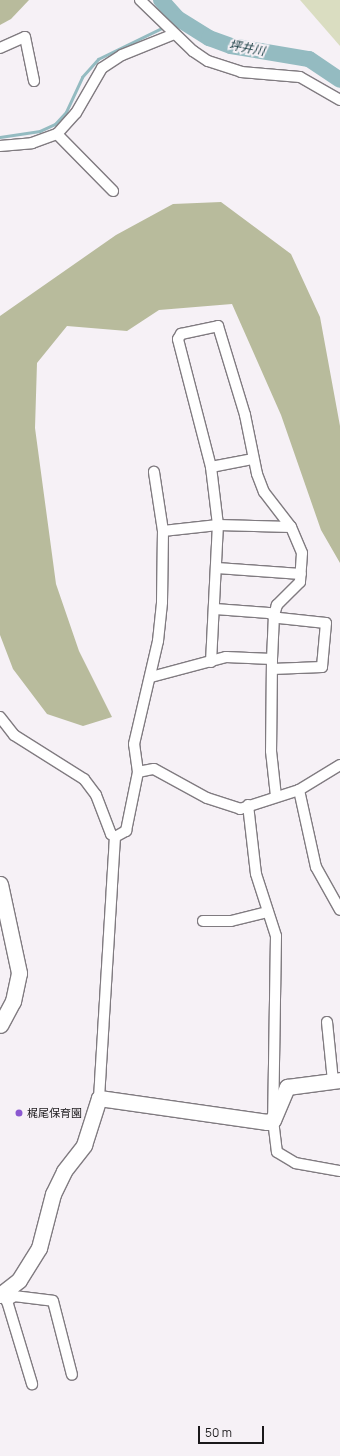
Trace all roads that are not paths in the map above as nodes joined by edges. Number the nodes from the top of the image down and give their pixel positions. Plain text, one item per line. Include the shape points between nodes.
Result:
1 (140, 0) edge
2 (173, 32) junction
3 (0, 48) edge
4 (34, 81) dead end
5 (340, 100) edge
6 (57, 134) junction
7 (0, 146) edge
8 (113, 192) dead end
9 (253, 459) junction
10 (211, 467) junction
11 (154, 472) dead end
12 (218, 525) junction
13 (291, 527) junction
14 (163, 531) junction
15 (217, 568) junction
16 (301, 574) junction
17 (215, 609) junction
18 (274, 615) junction
19 (211, 662) junction
20 (272, 664) junction
21 (150, 677) junction
22 (0, 717) edge
23 (340, 765) edge
24 (138, 772) junction
25 (299, 790) junction
26 (276, 796) junction
27 (248, 805) junction
28 (115, 836) junction
29 (0, 884) edge
30 (340, 910) edge
31 (268, 912) junction
32 (203, 921) dead end
33 (327, 1022) dead end
34 (0, 1024) edge
35 (337, 1080) edge
36 (100, 1098) junction
37 (274, 1120) junction
38 (340, 1171) edge
39 (8, 1293) edge
40 (72, 1375) dead end
41 (32, 1384) dead end

1 - 2 street
2 - 5 street via 193,51 223,67 300,77
2 - 6 street via 122,55 102,68 76,113
3 - 4 street via 25,37
6 - 7 street via 32,143
6 - 8 street
9 - 10 street
9 - 10 street via 245,416 218,326 181,334 178,339
9 - 13 street via 264,492
10 - 12 street
11 - 14 street
12 - 13 street
12 - 14 street
12 - 15 street
13 - 16 street via 300,546
14 - 21 street via 162,602
15 - 16 street
15 - 17 street
16 - 18 street via 293,591 277,605
17 - 18 street
17 - 19 street
18 - 20 street
18 - 20 street via 324,621 326,625 322,667
19 - 20 street via 226,657
19 - 21 street
20 - 26 street via 271,751
21 - 24 street via 134,744
22 - 28 street via 14,735 84,779 96,795 109,832
23 - 25 street
24 - 27 street via 154,769 207,798 240,809
24 - 28 street via 131,798 129,828
25 - 26 street
25 - 30 street via 316,867
26 - 27 street
27 - 31 street via 256,874
28 - 36 street
29 - 34 street via 20,973 13,1001
31 - 32 street via 231,921
31 - 37 street via 276,936
33 - 35 street
35 - 37 street via 286,1087
36 - 37 street via 257,1122
36 - 39 street via 84,1145 64,1171 53,1194 39,1248
37 - 38 street via 277,1152 281,1158
39 - 40 street via 53,1302
39 - 41 street via 8,1301

